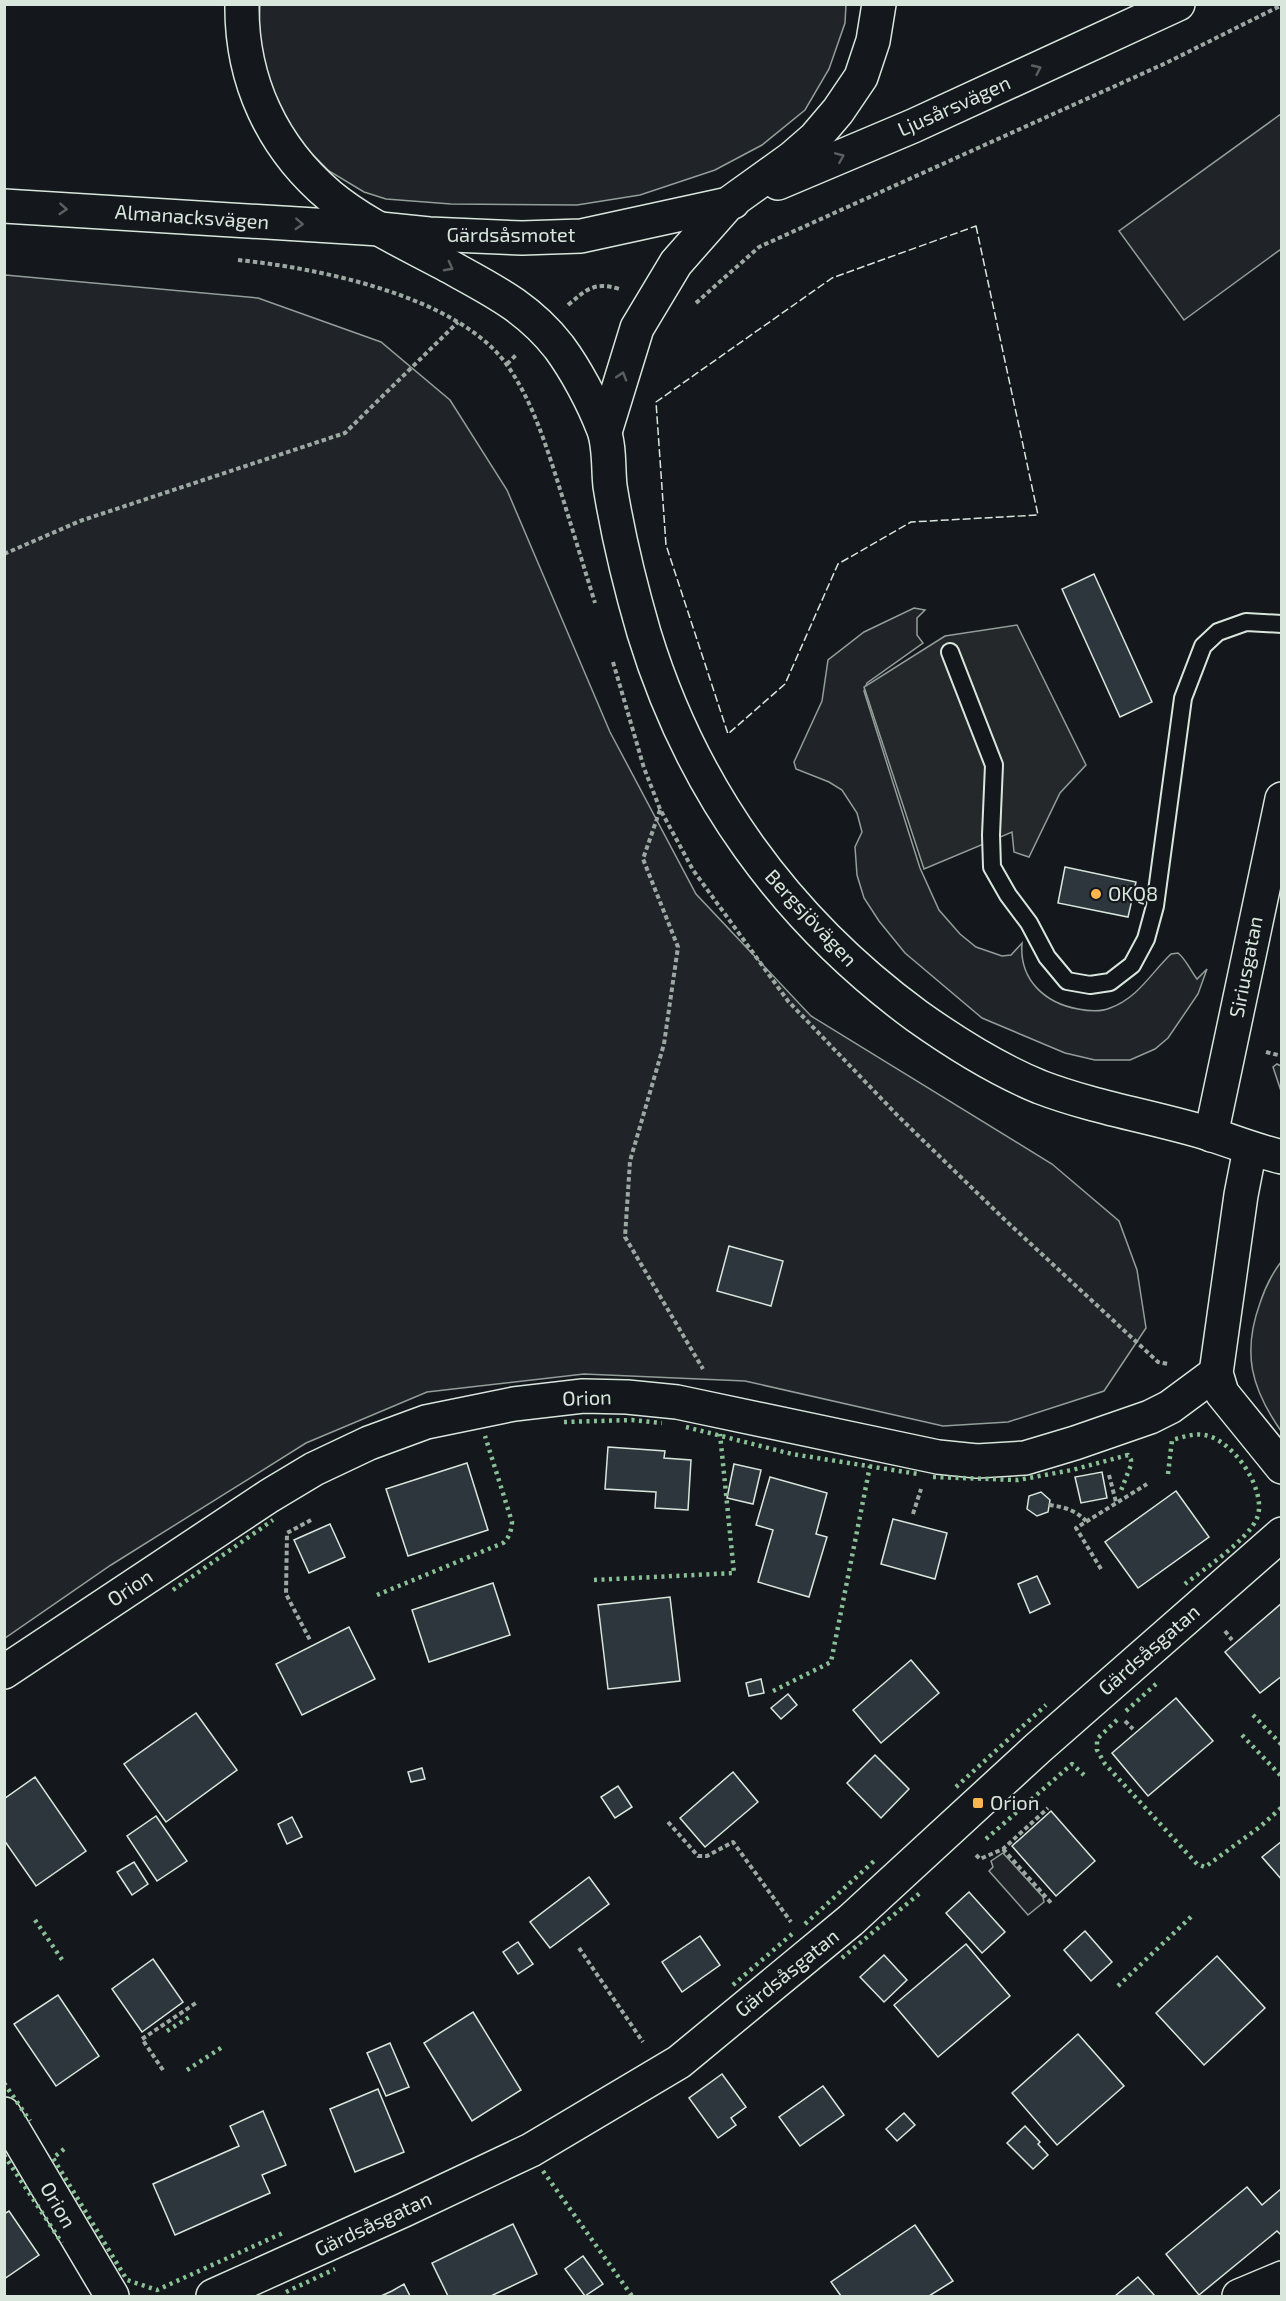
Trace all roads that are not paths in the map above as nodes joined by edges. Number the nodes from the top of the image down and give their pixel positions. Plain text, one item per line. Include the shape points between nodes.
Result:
1 (242, 4) edge
2 (879, 4) edge
3 (1178, 4) edge
4 (728, 204) junction
5 (4, 206) edge
6 (380, 229) junction
7 (605, 432) junction
8 (1281, 624) edge
9 (951, 652) dead end
10 (1281, 799) edge
11 (1211, 1135) junction
12 (1250, 1149) junction
13 (1281, 1157) edge
14 (1216, 1373) junction
15 (1281, 1467) edge
16 (1281, 1534) edge
17 (4, 1672) edge
18 (4, 2114) edge
19 (1281, 2278) edge
20 (112, 2296) edge
21 (213, 2296) edge
22 (1239, 2296) edge

1 - 6 street, Gärdsåsmotet via 250,77 267,119 289,154 315,181
2 - 4 street, Gärdsåsmotet via 873,41 861,77 838,111 792,158
4 -> 3 street, Ljusårsvägen via 913,126
4 - 6 street, Gärdsåsmotet via 582,236 522,238
7 -> 4 street, Bergsjövägen via 637,328 685,252
5 -> 6 street, Almanacksvägen
6 -> 7 street, Bergsjövägen via 499,294 544,327 569,361
7 - 11 street, Bergsjövägen via 625,561 649,649 674,714 702,775 726,815 804,917 879,987 961,1047 1039,1086
8 - 9 lane via 1246,622 1218,632 1203,646 1183,698 1155,906 1146,939 1132,966 1110,982 1090,985 1067,981 1047,957 992,867 994,765
10 - 11 street, Siriusgatan
11 - 12 street, Bergsjövägen
12 - 13 street, Bergsjövägen
12 - 14 street
14 - 15 street via 1222,1393
14 - 17 street, Orion via 1150,1417 1024,1458 977,1461 938,1457 677,1402 627,1397 583,1396 514,1404 426,1422 369,1443 268,1496
16 - 21 street, Gärdsåsgatan via 950,1827 851,1920 679,2062 531,2150
18 - 20 street, Orion
19 - 22 street

